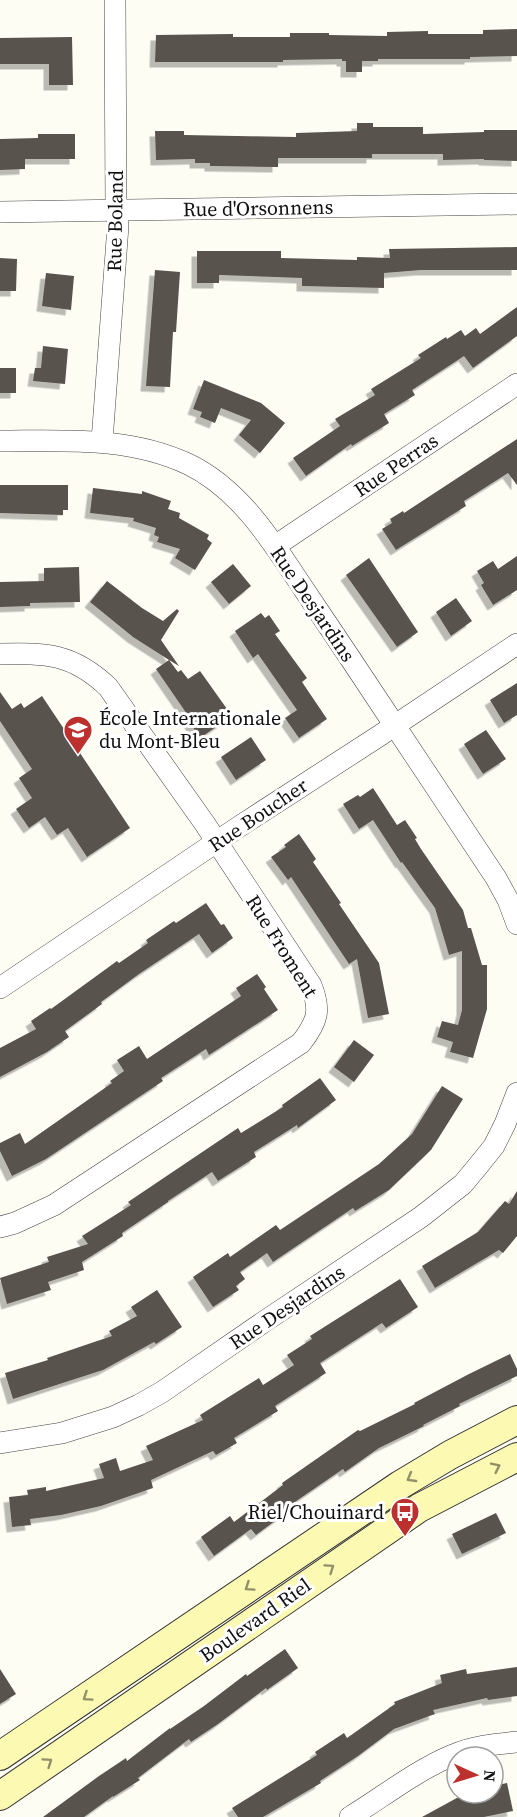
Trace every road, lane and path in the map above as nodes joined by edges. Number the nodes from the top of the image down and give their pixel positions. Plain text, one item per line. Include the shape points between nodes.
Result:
1 (115, 0) edge
2 (517, 204) edge
3 (116, 210) junction
4 (0, 212) edge
5 (517, 384) edge
6 (0, 441) edge
7 (102, 441) junction
8 (275, 546) junction
9 (517, 644) edge
10 (0, 654) edge
11 (394, 726) junction
12 (217, 842) junction
13 (517, 924) edge
14 (0, 988) edge
15 (517, 1093) edge
16 (0, 1227) edge
17 (517, 1420) edge
18 (0, 1443) edge
19 (517, 1457) edge
20 (356, 1514) junction
21 (372, 1539) junction
22 (517, 1742) edge
23 (0, 1756) edge
24 (0, 1796) edge
25 (350, 1817) edge

1 - 3 street, Rue Boland
2 - 3 street, Rue d'Orsonnens
3 - 4 street, Rue d'Orsonnens
3 - 7 street, Rue Boland
5 - 8 street, Rue Perras
6 - 7 street, Rue Desjardins
7 - 8 street, Rue Desjardins via 170,457 210,476 229,492
8 - 11 street, Rue Desjardins
9 - 11 street, Rue Boucher
10 - 12 street, Rue Froment via 60,657 93,672 108,687
11 - 12 street, Rue Boucher
11 - 13 street, Rue Desjardins via 496,878
12 - 14 street, Rue Boucher
12 - 16 street, Rue Froment via 318,1001 311,1031 301,1043 54,1205
15 - 18 street, Rue Desjardins via 494,1146 463,1184 421,1217 139,1405 62,1433
17 -> 20 street, Boulevard Riel via 430,1467
21 -> 19 street, Boulevard Riel via 419,1508
20 - 21 street
20 -> 23 street, Boulevard Riel
24 -> 21 street, Boulevard Riel
22 - 25 street via 455,1754

